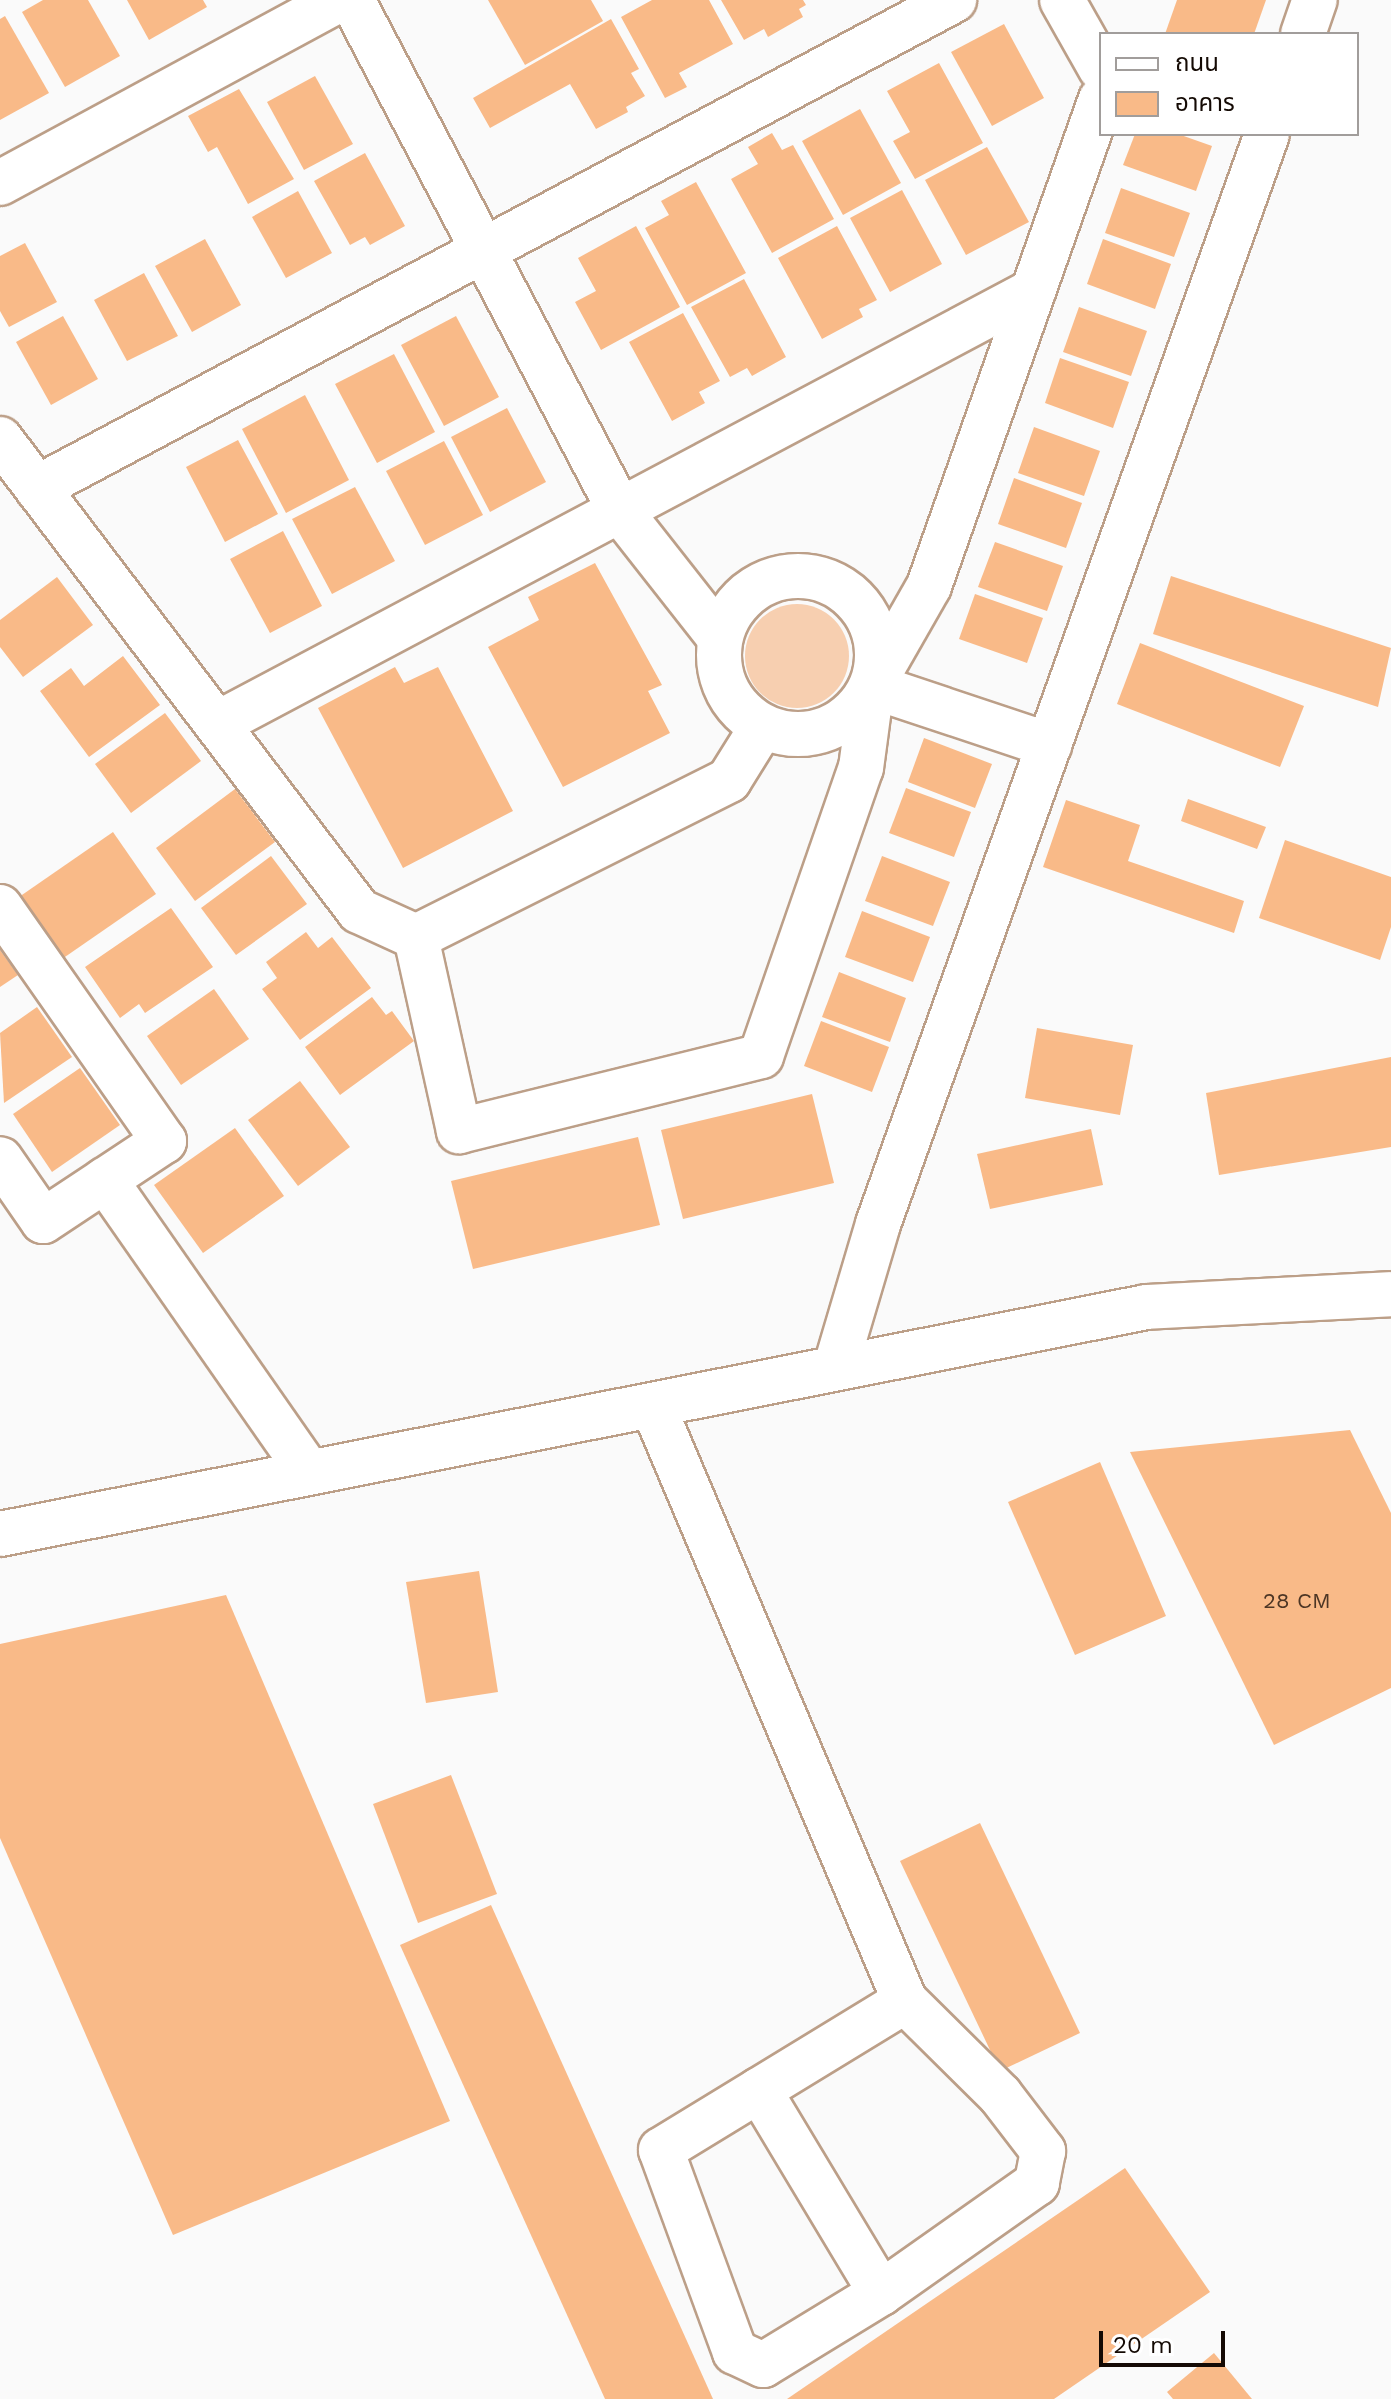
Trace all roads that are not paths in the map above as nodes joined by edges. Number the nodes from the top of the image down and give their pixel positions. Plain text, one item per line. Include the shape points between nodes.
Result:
1 (339, 0) edge
2 (352, 0) edge
3 (954, 0) edge
4 (1062, 0) edge
5 (1315, 0) edge
6 (1304, 32) edge
7 (1099, 65) edge
8 (1099, 105) edge
9 (1266, 136) edge
10 (0, 183) edge
11 (483, 251) junction
12 (1033, 291) junction
13 (0, 439) edge
14 (37, 488) junction
15 (620, 511) junction
16 (719, 637) junction
17 (872, 686) junction
18 (217, 724) junction
19 (762, 727) junction
20 (1049, 745) junction
21 (0, 907) edge
22 (416, 937) junction
23 (0, 1159) edge
24 (105, 1180) junction
25 (1391, 1294) edge
26 (836, 1366) junction
27 (653, 1406) junction
28 (307, 1470) junction
29 (0, 1534) edge
30 (905, 2001) junction
31 (759, 2090) junction
32 (881, 2293) junction

1 - 10 street
2 - 11 street
3 - 11 street
4 - 7 street
5 - 6 street
8 - 12 street
9 - 20 street
11 - 14 street
11 - 15 street
12 - 15 street
12 - 17 street via 929,586
13 - 14 street
14 - 18 street
15 - 16 street
15 - 18 street
16 - 17 street via 730,613 770,580 796,575 822,579 845,591 864,610 875,634 878,660
16 - 19 street via 718,664 725,689 740,711
17 - 19 street via 854,713 826,730 794,735
17 - 20 street
17 - 22 street via 861,768 761,1056 459,1131
18 - 22 street via 359,911
19 - 22 street via 729,780
20 - 26 street via 878,1224
21 - 24 street via 164,1141
23 - 24 street via 43,1221
24 - 28 street
25 - 26 street via 1146,1307
26 - 27 street
27 - 28 street
27 - 30 street
28 - 29 street
30 - 31 street
30 - 32 street via 1000,2095 1043,2151 1037,2183
31 - 32 street
31 - 32 street via 661,2150 735,2352 763,2365

